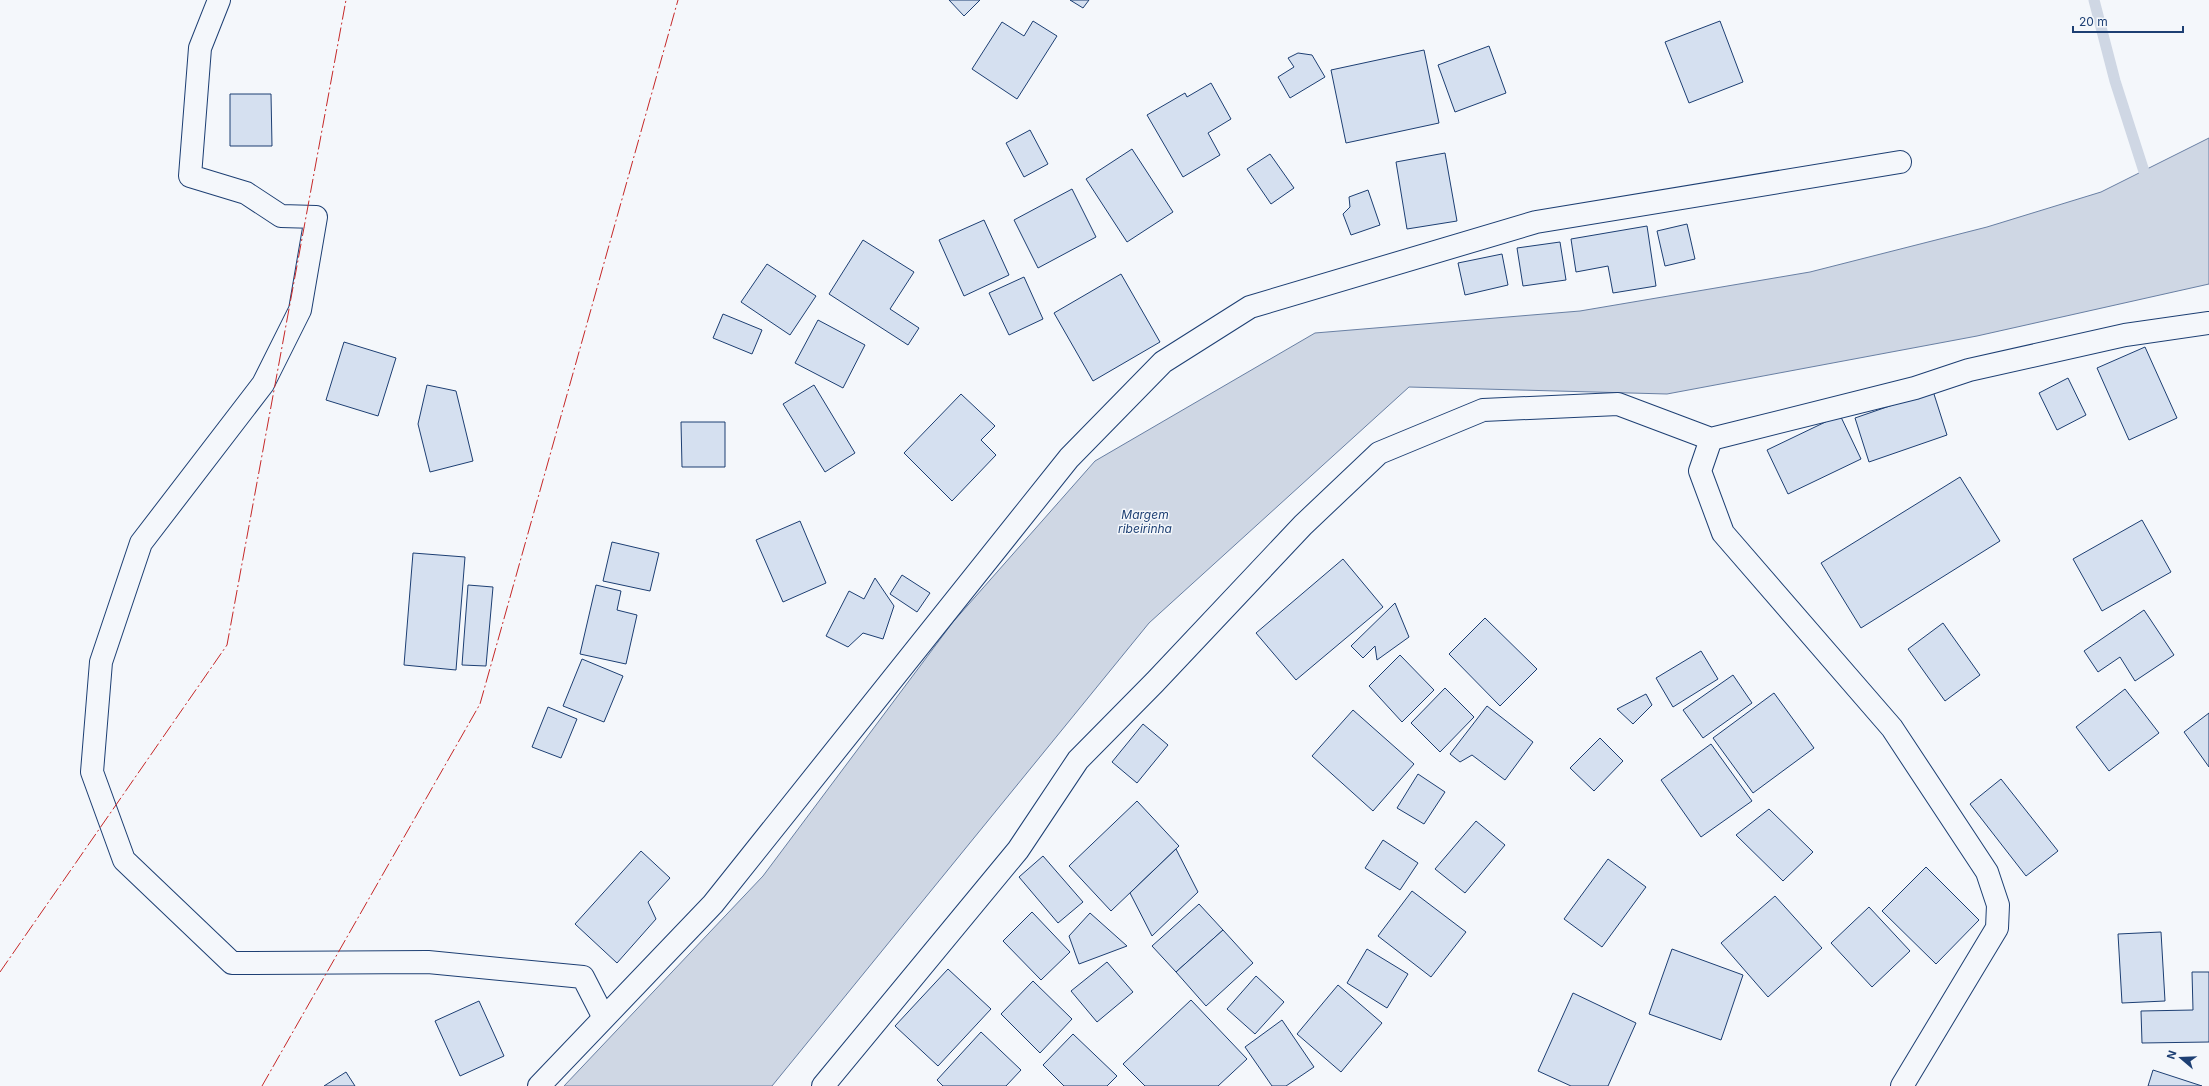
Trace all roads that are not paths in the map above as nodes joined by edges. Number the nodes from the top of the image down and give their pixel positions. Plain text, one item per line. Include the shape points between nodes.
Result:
1 (220, 0) edge
2 (1900, 162) dead end
3 (2209, 323) edge
4 (1711, 439) junction
5 (603, 1016) junction
6 (538, 1086) edge
7 (823, 1086) edge
8 (1902, 1086) edge

1 - 5 street via 200,48 190,176 246,193 281,216 316,217 300,310 263,384 141,543 101,662 92,772 124,860 232,963 428,962 583,977
2 - 5 street via 1536,222 1250,307 1163,362 1069,458 713,904
3 - 4 street via 2125,335 1969,370 1914,388
4 - 7 street via 1618,404 1499,409 1483,410 1379,453 1303,525 1078,760 1018,850
4 - 8 street via 1700,471 1723,533 1892,728 1987,872 1998,905 1997,928
5 - 6 street

